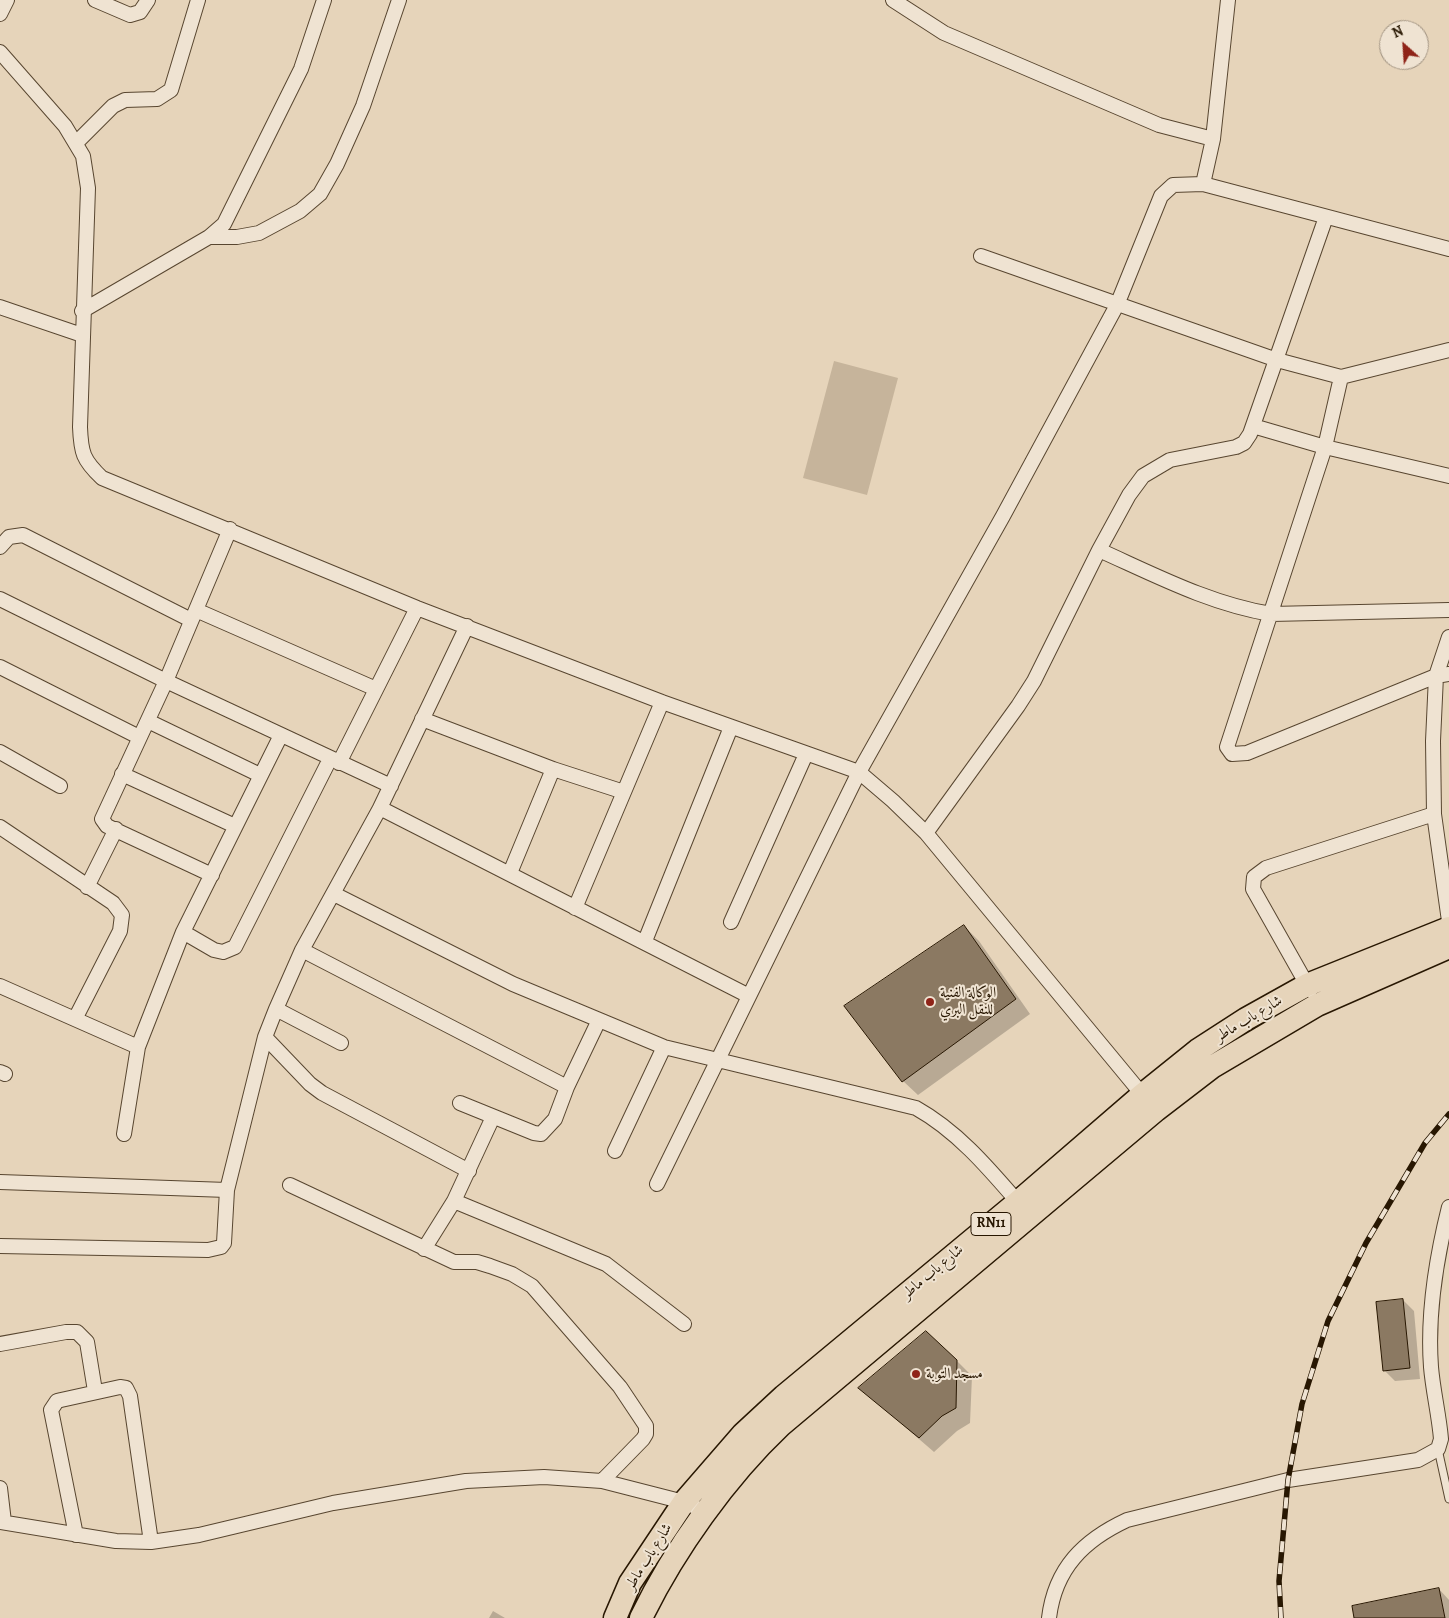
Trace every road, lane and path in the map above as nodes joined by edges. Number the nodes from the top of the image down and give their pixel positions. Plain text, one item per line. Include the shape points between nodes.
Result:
1 (7, 0) edge
2 (95, 0) edge
3 (148, 0) edge
4 (198, 0) edge
5 (324, 0) edge
6 (399, 0) edge
7 (893, 0) edge
8 (1228, 0) edge
9 (0, 14) edge
10 (0, 52) edge
11 (1213, 138) junction
12 (76, 143) junction
13 (1203, 184) junction
14 (1326, 217) junction
15 (209, 237) junction
16 (1449, 249) edge
17 (981, 256) dead end
18 (1117, 305) junction
19 (0, 307) edge
20 (82, 311) junction
21 (82, 334) junction
22 (1449, 350) edge
23 (1277, 360) junction
24 (1341, 377) junction
25 (1253, 426) junction
26 (1325, 447) junction
27 (1449, 476) edge
28 (230, 529) junction
29 (0, 547) edge
30 (1099, 550) junction
31 (0, 599) edge
32 (418, 608) junction
33 (1449, 610) edge
34 (1271, 614) junction
35 (193, 615) junction
36 (467, 626) junction
37 (1449, 637) edge
38 (0, 667) edge
39 (1443, 675) edge
40 (166, 681) junction
41 (376, 689) junction
42 (662, 702) junction
43 (422, 719) junction
44 (148, 721) junction
45 (731, 727) junction
46 (281, 736) junction
47 (139, 737) junction
48 (0, 752) edge
49 (806, 754) junction
50 (334, 761) junction
51 (553, 769) junction
52 (859, 772) junction
53 (122, 774) junction
54 (260, 775) junction
55 (60, 786) dead end
56 (391, 786) junction
57 (624, 792) junction
58 (380, 808) junction
59 (1434, 814) junction
60 (235, 826) junction
61 (0, 827) edge
62 (116, 830) junction
63 (926, 833) junction
64 (510, 873) junction
65 (212, 875) junction
66 (87, 887) junction
67 (334, 894) junction
68 (575, 908) junction
69 (1449, 921) edge
70 (731, 922) dead end
71 (1449, 928) edge
72 (183, 932) junction
73 (645, 941) junction
74 (1449, 947) edge
75 (302, 950) junction
76 (1307, 985) junction
77 (0, 986) edge
78 (749, 996) junction
79 (1317, 1005) junction
80 (276, 1009) junction
81 (75, 1019) junction
82 (599, 1020) junction
83 (266, 1037) junction
84 (341, 1043) dead end
85 (138, 1047) junction
86 (664, 1047) junction
87 (719, 1059) junction
88 (567, 1087) junction
89 (460, 1103) dead end
90 (1149, 1103) junction
91 (493, 1117) junction
92 (124, 1134) dead end
93 (615, 1151) dead end
94 (469, 1172) junction
95 (0, 1182) edge
96 (657, 1184) dead end
97 (290, 1186) dead end
98 (228, 1190) junction
99 (454, 1201) junction
100 (1449, 1208) edge
101 (1024, 1209) junction
102 (0, 1246) edge
103 (424, 1249) junction
104 (684, 1324) dead end
105 (0, 1344) edge
106 (95, 1391) junction
107 (1438, 1449) junction
108 (602, 1481) junction
109 (0, 1488) edge
110 (1449, 1500) edge
111 (684, 1502) junction
112 (706, 1512) junction
113 (2, 1522) edge
114 (76, 1536) junction
115 (151, 1542) junction
116 (615, 1618) edge
117 (641, 1618) edge
118 (1049, 1618) edge

1 - 9 street
2 - 3 street via 130,14 140,12
4 - 12 street via 171,90 157,99 125,100 114,106
5 - 15 street via 301,69 224,224
6 - 15 street via 363,106 320,194 300,211 259,233
7 - 11 street via 953,37 1159,125
8 - 11 street
10 - 12 street
11 - 13 street
12 - 20 street via 83,156 88,188
13 - 14 street
13 - 18 street via 1172,185 1161,196
14 - 16 street
14 - 23 street
15 - 20 street
17 - 18 street
18 - 23 street
18 - 52 street
19 - 21 street
20 - 21 street
21 - 28 street via 80,427 84,460 102,478
22 - 24 street
23 - 24 street
23 - 25 street
24 - 26 street
25 - 26 street
25 - 30 street via 1244,443 1236,447 1170,460 1143,476
26 - 27 street
26 - 34 street
28 - 32 street
28 - 35 street
29 - 35 street via 9,537 23,535
30 - 34 street via 1218,601
30 - 63 street via 1030,687
31 - 40 street
32 - 36 street
32 - 41 street
33 - 34 street
34 - 39 street via 1227,743 1228,752 1232,754 1247,753
35 - 40 street
35 - 41 street
36 - 42 street
36 - 43 street
37 - 39 street
38 - 47 street
39 - 59 street via 1433,741
40 - 44 street
40 - 46 street
41 - 50 street
42 - 45 street
42 - 57 street
43 - 51 street
43 - 56 street
44 - 47 street
44 - 54 street
45 - 49 street
45 - 73 street
46 - 50 street
46 - 54 street
47 - 53 street
48 - 55 street
49 - 52 street
49 - 70 street
50 - 56 street
50 - 72 street via 235,947 223,952 214,950
51 - 57 street
51 - 64 street
52 - 63 street
52 - 78 street
53 - 60 street
53 - 62 street via 102,819
54 - 60 street
56 - 58 street
57 - 68 street
58 - 64 street
58 - 67 street
59 - 69 street
59 - 76 street via 1266,868 1254,877 1253,889
60 - 65 street
61 - 66 street
62 - 65 street
62 - 66 street
63 - 90 street
64 - 68 street
65 - 72 street
66 - 81 street via 117,907 123,922
67 - 75 street
67 - 82 street via 513,984
68 - 73 street
71 - 76 main road, شارع باب ماطر / RN11
72 - 85 street
73 - 78 street
74 - 79 main road, شارع باب ماطر / RN11
75 - 80 street
75 - 88 street
76 - 79 street
76 - 90 main road, شارع باب ماطر / RN11 via 1198,1050
77 - 81 street
78 - 87 street
79 - 90 main road, شارع باب ماطر / RN11
80 - 83 street
80 - 84 street
81 - 85 street
82 - 86 street
82 - 88 street
83 - 94 street via 322,1093
83 - 98 street
85 - 92 street
86 - 87 street
86 - 93 street
87 - 96 street
87 - 101 street via 916,1108 955,1133
88 - 91 street via 555,1119 541,1134
89 - 91 street
90 - 101 main road, شارع باب ماطر / RN11
91 - 94 street
94 - 99 street
95 - 98 street
97 - 103 street
98 - 102 street via 226,1237 221,1247 215,1249
99 - 103 street
99 - 104 street via 606,1264
100 - 107 street via 1434,1283 1431,1326 1431,1367 1441,1439
101 - 111 main road, شارع باب ماطر / RN11 via 784,1396 743,1434
101 - 112 main road, شارع باب ماطر / RN11 via 749,1455
103 - 108 street via 454,1262 477,1262 490,1266 532,1286 620,1386 646,1430 642,1439
105 - 106 street via 77,1332 87,1342
106 - 114 street via 56,1401 51,1410
106 - 115 street via 120,1387 128,1390
107 - 110 lane
107 - 118 street via 1418,1460 1288,1480 1128,1520 1103,1532 1065,1569
108 - 111 street
108 - 115 street via 544,1477 466,1481 333,1503 199,1535
109 - 113 street
111 - 112 street
111 - 116 main road, شارع باب ماطر / RN11 via 630,1583
112 - 117 main road, شارع باب ماطر / RN11 via 653,1593
113 - 114 street
114 - 115 street

